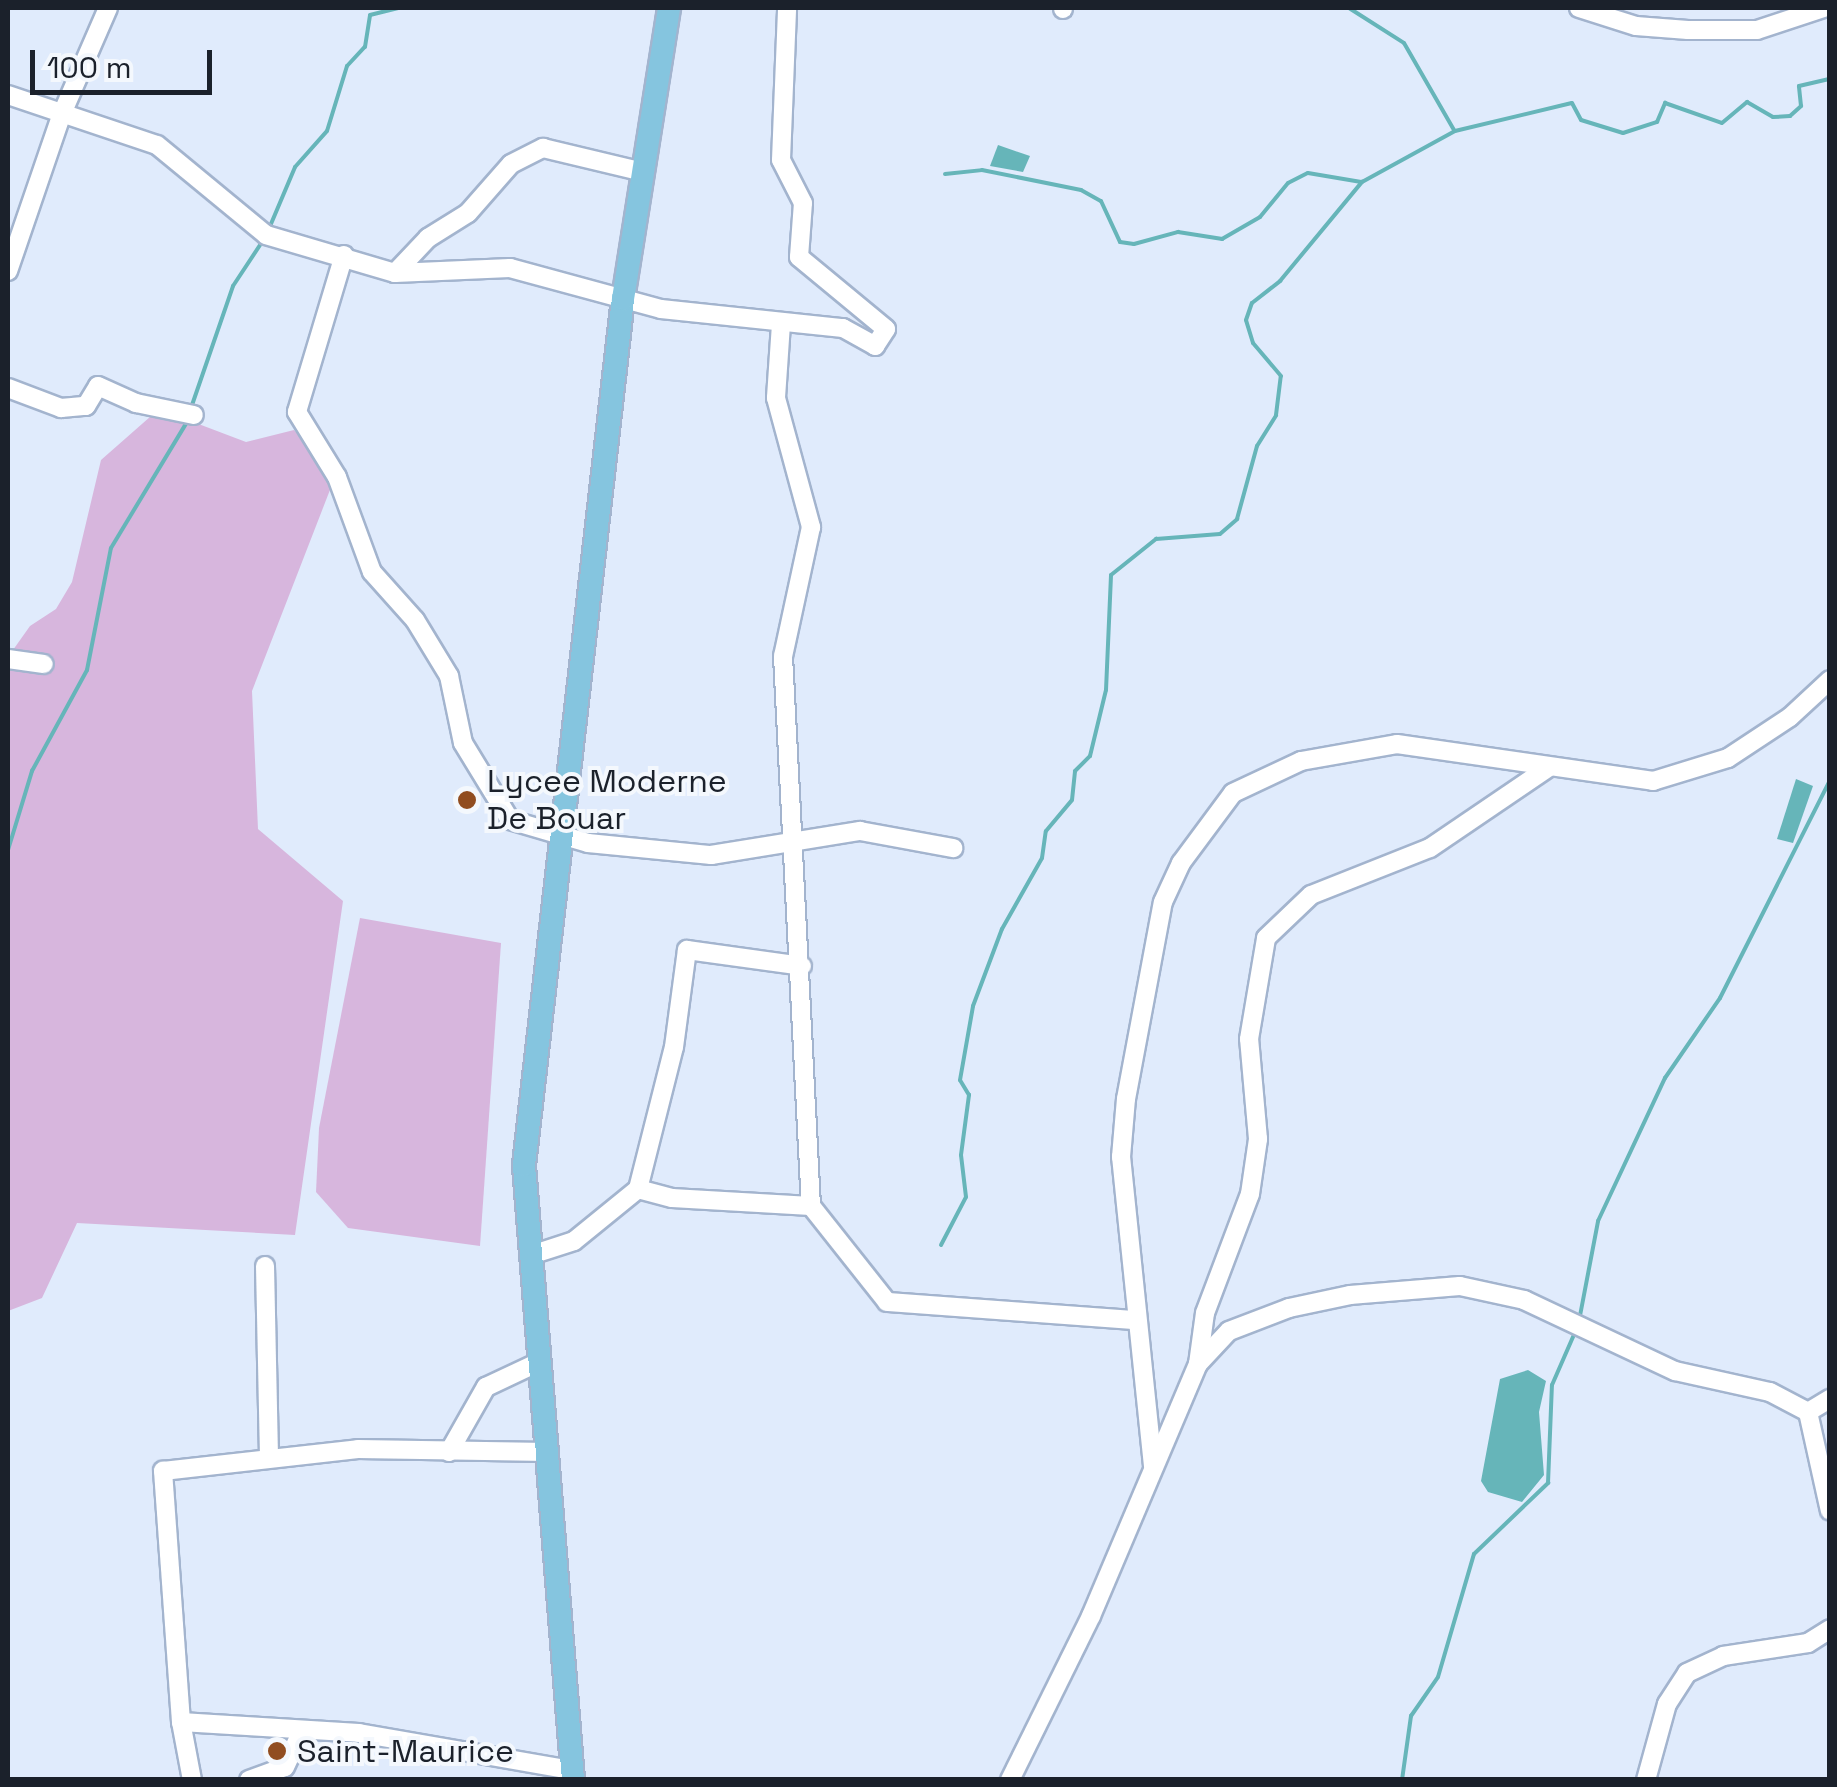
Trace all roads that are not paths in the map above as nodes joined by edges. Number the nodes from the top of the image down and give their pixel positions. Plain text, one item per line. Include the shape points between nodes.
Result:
1 (108, 8) edge
2 (669, 8) edge
3 (787, 8) edge
4 (1579, 8) edge
5 (1824, 8) edge
6 (8, 95) edge
7 (61, 116) junction
8 (639, 171) junction
9 (344, 255) junction
10 (8, 271) edge
11 (395, 273) junction
12 (623, 299) junction
13 (781, 324) junction
14 (8, 388) edge
15 (194, 415) dead end
16 (8, 659) edge
17 (44, 664) dead end
18 (1830, 680) edge
19 (1549, 767) junction
20 (560, 837) junction
21 (794, 838) junction
22 (953, 848) dead end
23 (802, 966) junction
24 (638, 1189) junction
25 (811, 1206) junction
26 (531, 1255) junction
27 (265, 1266) dead end
28 (1134, 1320) junction
29 (539, 1362) junction
30 (1198, 1364) junction
31 (1830, 1399) edge
32 (1808, 1412) junction
33 (449, 1452) junction
34 (548, 1452) junction
35 (269, 1457) junction
36 (1153, 1466) junction
37 (1830, 1511) edge
38 (1830, 1629) edge
39 (181, 1722) junction
40 (302, 1731) junction
41 (573, 1775) edge
42 (192, 1780) edge
43 (249, 1780) edge
44 (1010, 1780) edge
45 (1646, 1780) edge

1 - 7 street
2 - 8 main road
3 - 13 street via 781,160 804,202 799,258 886,330 876,346 843,328
4 - 5 street via 1636,26 1688,30 1757,30
6 - 7 street
7 - 9 street via 156,145 266,235
7 - 10 street
8 - 11 street via 543,148 511,164 468,213 428,238
8 - 12 main road
9 - 11 street
9 - 20 street via 297,412 337,477 372,572 414,620 449,676 463,743 510,820
11 - 12 street via 510,268
12 - 13 street
12 - 20 main road
13 - 21 street via 776,398 811,527 783,656
14 - 15 street via 61,408 86,406 98,386
16 - 17 street
18 - 19 street via 1762,738 1692,771 1653,781
19 - 28 street via 1377,745 1261,774 1220,809 1164,902 1130,1070 1121,1158 1135,1264
19 - 30 street via 1430,848 1311,895 1266,938 1249,1038 1258,1139 1250,1194 1205,1313
20 - 21 street via 711,855 752,852
20 - 26 main road via 528,1090 524,1165
21 - 22 street via 860,831
21 - 23 street
23 - 24 street via 687,950 674,1047
23 - 25 street
24 - 25 street via 672,1198
24 - 26 street via 574,1241
25 - 28 street via 886,1302
26 - 29 main road
27 - 35 street
28 - 36 street
29 - 33 street via 486,1387
29 - 34 main road
30 - 32 street via 1229,1331 1289,1308 1350,1295 1460,1286 1524,1300 1638,1357 1770,1392
30 - 36 street
31 - 32 street
32 - 37 street
33 - 34 street
33 - 35 street
34 - 41 main road
35 - 39 street via 163,1471
36 - 44 street via 1091,1616
38 - 45 street via 1808,1643 1723,1656 1686,1673 1667,1704
39 - 40 street
39 - 42 street
40 - 41 street via 359,1733
40 - 43 street via 285,1767

